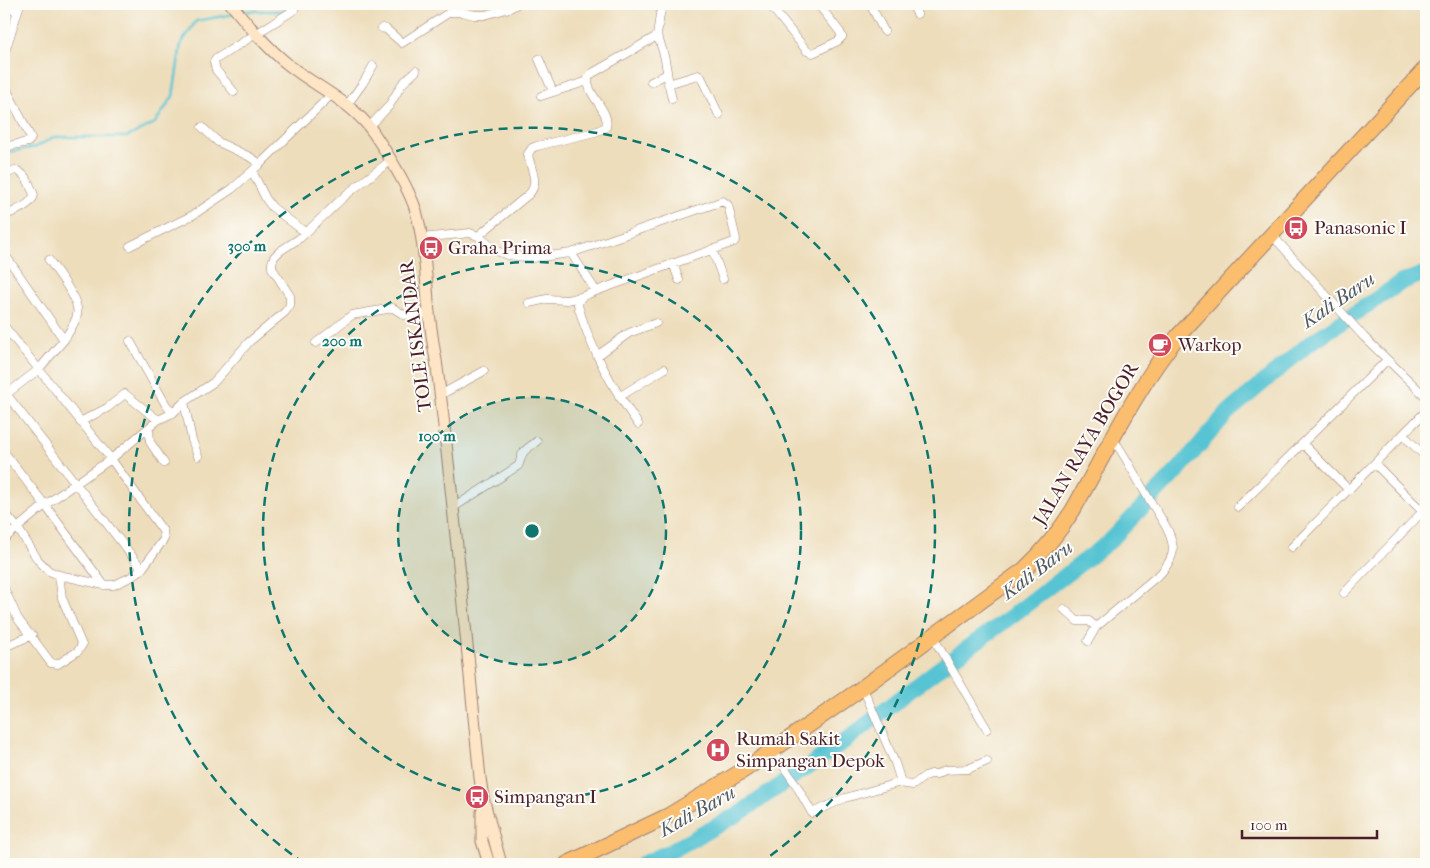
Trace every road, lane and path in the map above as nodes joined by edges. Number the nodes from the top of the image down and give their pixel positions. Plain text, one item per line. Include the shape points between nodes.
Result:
1 (5, 4) edge
2 (20, 4) edge
3 (231, 4) edge
4 (517, 4) edge
5 (663, 4) edge
6 (769, 4) edge
7 (818, 4) edge
8 (870, 4) edge
9 (912, 4) edge
10 (294, 10) dead end
11 (18, 12) junction
12 (917, 14) dead end
13 (382, 28) dead end
14 (252, 30) junction
15 (884, 31) dead end
16 (657, 36) junction
17 (4, 55) edge
18 (538, 59) dead end
19 (373, 66) dead end
20 (1426, 68) edge
21 (416, 71) dead end
22 (667, 74) junction
23 (588, 81) junction
24 (1426, 81) edge
25 (650, 82) dead end
26 (4, 84) edge
27 (668, 84) junction
28 (234, 92) dead end
29 (553, 92) junction
30 (332, 94) junction
31 (541, 96) dead end
32 (672, 100) dead end
33 (347, 105) junction
34 (719, 115) dead end
35 (202, 127) dead end
36 (369, 127) junction
37 (4, 148) edge
38 (390, 161) junction
39 (260, 164) junction
40 (252, 171) junction
41 (4, 175) edge
42 (4, 216) edge
43 (306, 233) junction
44 (478, 236) junction
45 (421, 238) junction
46 (1275, 238) junction
47 (130, 246) dead end
48 (712, 250) junction
49 (571, 253) junction
50 (4, 254) edge
51 (49, 260) dead end
52 (673, 263) junction
53 (722, 279) dead end
54 (678, 280) dead end
55 (596, 291) junction
56 (582, 297) junction
57 (529, 303) dead end
58 (429, 314) junction
59 (656, 323) dead end
60 (4, 326) edge
61 (64, 340) junction
62 (130, 341) dead end
63 (316, 343) dead end
64 (597, 356) junction
65 (1387, 360) junction
66 (664, 369) dead end
67 (38, 370) junction
68 (484, 371) dead end
69 (5, 394) edge
70 (440, 395) junction
71 (619, 397) junction
72 (1426, 397) edge
73 (184, 402) junction
74 (1426, 411) edge
75 (173, 413) junction
76 (158, 420) junction
77 (80, 422) junction
78 (638, 424) dead end
79 (148, 428) junction
80 (1403, 435) junction
81 (538, 441) dead end
82 (1116, 443) junction
83 (1303, 444) junction
84 (4, 452) edge
85 (198, 456) dead end
86 (1426, 457) edge
87 (111, 459) junction
88 (164, 463) dead end
89 (1375, 464) junction
90 (76, 484) junction
91 (1349, 490) junction
92 (45, 505) junction
93 (454, 507) junction
94 (1238, 507) dead end
95 (1424, 510) edge
96 (4, 512) edge
97 (17, 527) junction
98 (4, 539) edge
99 (1292, 548) dead end
100 (142, 569) junction
101 (59, 575) junction
102 (104, 585) junction
103 (4, 588) edge
104 (1344, 593) dead end
105 (1064, 609) dead end
106 (1096, 627) junction
107 (32, 635) junction
108 (1088, 641) dead end
109 (4, 647) edge
110 (940, 650) junction
111 (869, 700) junction
112 (987, 729) dead end
113 (987, 761) dead end
114 (780, 762) junction
115 (902, 782) junction
116 (483, 798) junction
117 (489, 864) edge
118 (501, 864) edge
119 (567, 864) edge
120 (586, 864) edge

1 - 11 street
2 - 11 street
3 - 14 main road, TOLE ISKANDAR
4 - 13 street via 485,15 452,11 402,43
5 - 16 street
6 - 7 street via 807,51 813,54 842,37
8 - 15 street
9 - 12 street
10 - 14 street
11 - 17 street
14 - 28 street via 214,62 216,70
14 - 30 main road, TOLE ISKANDAR via 281,59
16 - 22 street via 665,53
16 - 23 street via 592,74
18 - 29 street
19 - 33 street
20 - 46 highway, JALAN RAYA BOGOR
21 - 36 street
22 - 25 street
22 - 27 street
23 - 29 street
23 - 44 street via 606,118 606,127 532,148 528,154 534,188
24 - 46 highway, JALAN RAYA BOGOR
26 - 37 street via 31,138 28,142
27 - 32 street
27 - 34 street via 698,74
29 - 31 street
30 - 33 main road, TOLE ISKANDAR
30 - 39 street
33 - 36 main road, TOLE ISKANDAR
35 - 39 street via 218,142
36 - 38 main road, TOLE ISKANDAR
38 - 43 street via 347,194
38 - 45 main road, TOLE ISKANDAR via 415,209
39 - 40 street
40 - 43 street via 272,207
40 - 47 street via 232,189 192,215
41 - 42 street via 15,170 21,172 34,195 28,203
43 - 73 street via 280,251 272,263 290,296 290,305 285,312 249,342 214,382
44 - 45 street via 465,233
44 - 49 street via 497,251 517,257
45 - 58 main road, TOLE ISKANDAR
46 - 65 street
46 - 82 highway, JALAN RAYA BOGOR via 1194,325 1178,336 1136,397
48 - 49 street via 736,240 728,205 723,201
48 - 52 street
48 - 53 street
49 - 55 street
50 - 61 street
51 - 61 street via 78,306 76,319
52 - 54 street
52 - 55 street
55 - 56 street
56 - 57 street
56 - 64 street via 579,309
58 - 63 street via 404,315 393,308 354,314
58 - 70 main road, TOLE ISKANDAR
59 - 64 street via 629,333
60 - 67 street
61 - 67 street
62 - 75 street
64 - 71 street
65 - 72 street
65 - 83 street
66 - 71 street
67 - 69 street
67 - 77 street
68 - 70 street
69 - 90 street
70 - 93 main road, TOLE ISKANDAR
71 - 78 street
73 - 75 street
73 - 85 street
74 - 80 street
75 - 76 street
76 - 77 street via 125,394
76 - 79 street
77 - 87 street
79 - 87 street
79 - 88 street via 150,442
80 - 86 street
80 - 89 street
81 - 93 street via 524,452 518,466
82 - 106 street via 1164,521 1172,555 1161,573
82 - 110 highway, JALAN RAYA BOGOR via 1081,514 1053,552 1028,578
82 - 119 highway, JALAN RAYA BOGOR via 1064,526 1043,551 1013,578 744,770 668,816
83 - 91 street
83 - 94 street
84 - 92 street
87 - 90 street
87 - 100 street via 163,531 164,541
89 - 91 street
89 - 95 street
90 - 92 street
90 - 100 street
91 - 99 street
92 - 97 street
92 - 102 street
93 - 116 main road, TOLE ISKANDAR
95 - 104 street
96 - 97 street
97 - 98 street
97 - 101 street via 38,560 48,571
100 - 102 street via 126,580
101 - 102 street
101 - 107 street via 62,598 82,645 58,664 51,663
103 - 107 street via 18,619
105 - 106 street via 1077,621 1089,621
106 - 108 street
107 - 109 street
110 - 111 highway, JALAN RAYA BOGOR
110 - 112 street
111 - 114 highway, JALAN RAYA BOGOR
111 - 115 street
113 - 115 street via 968,769 931,774 913,785
114 - 115 street via 812,813 845,798
114 - 120 highway, JALAN RAYA BOGOR via 688,814
116 - 117 main road, TOLE ISKANDAR via 482,841
116 - 118 main road, TOLE ISKANDAR

